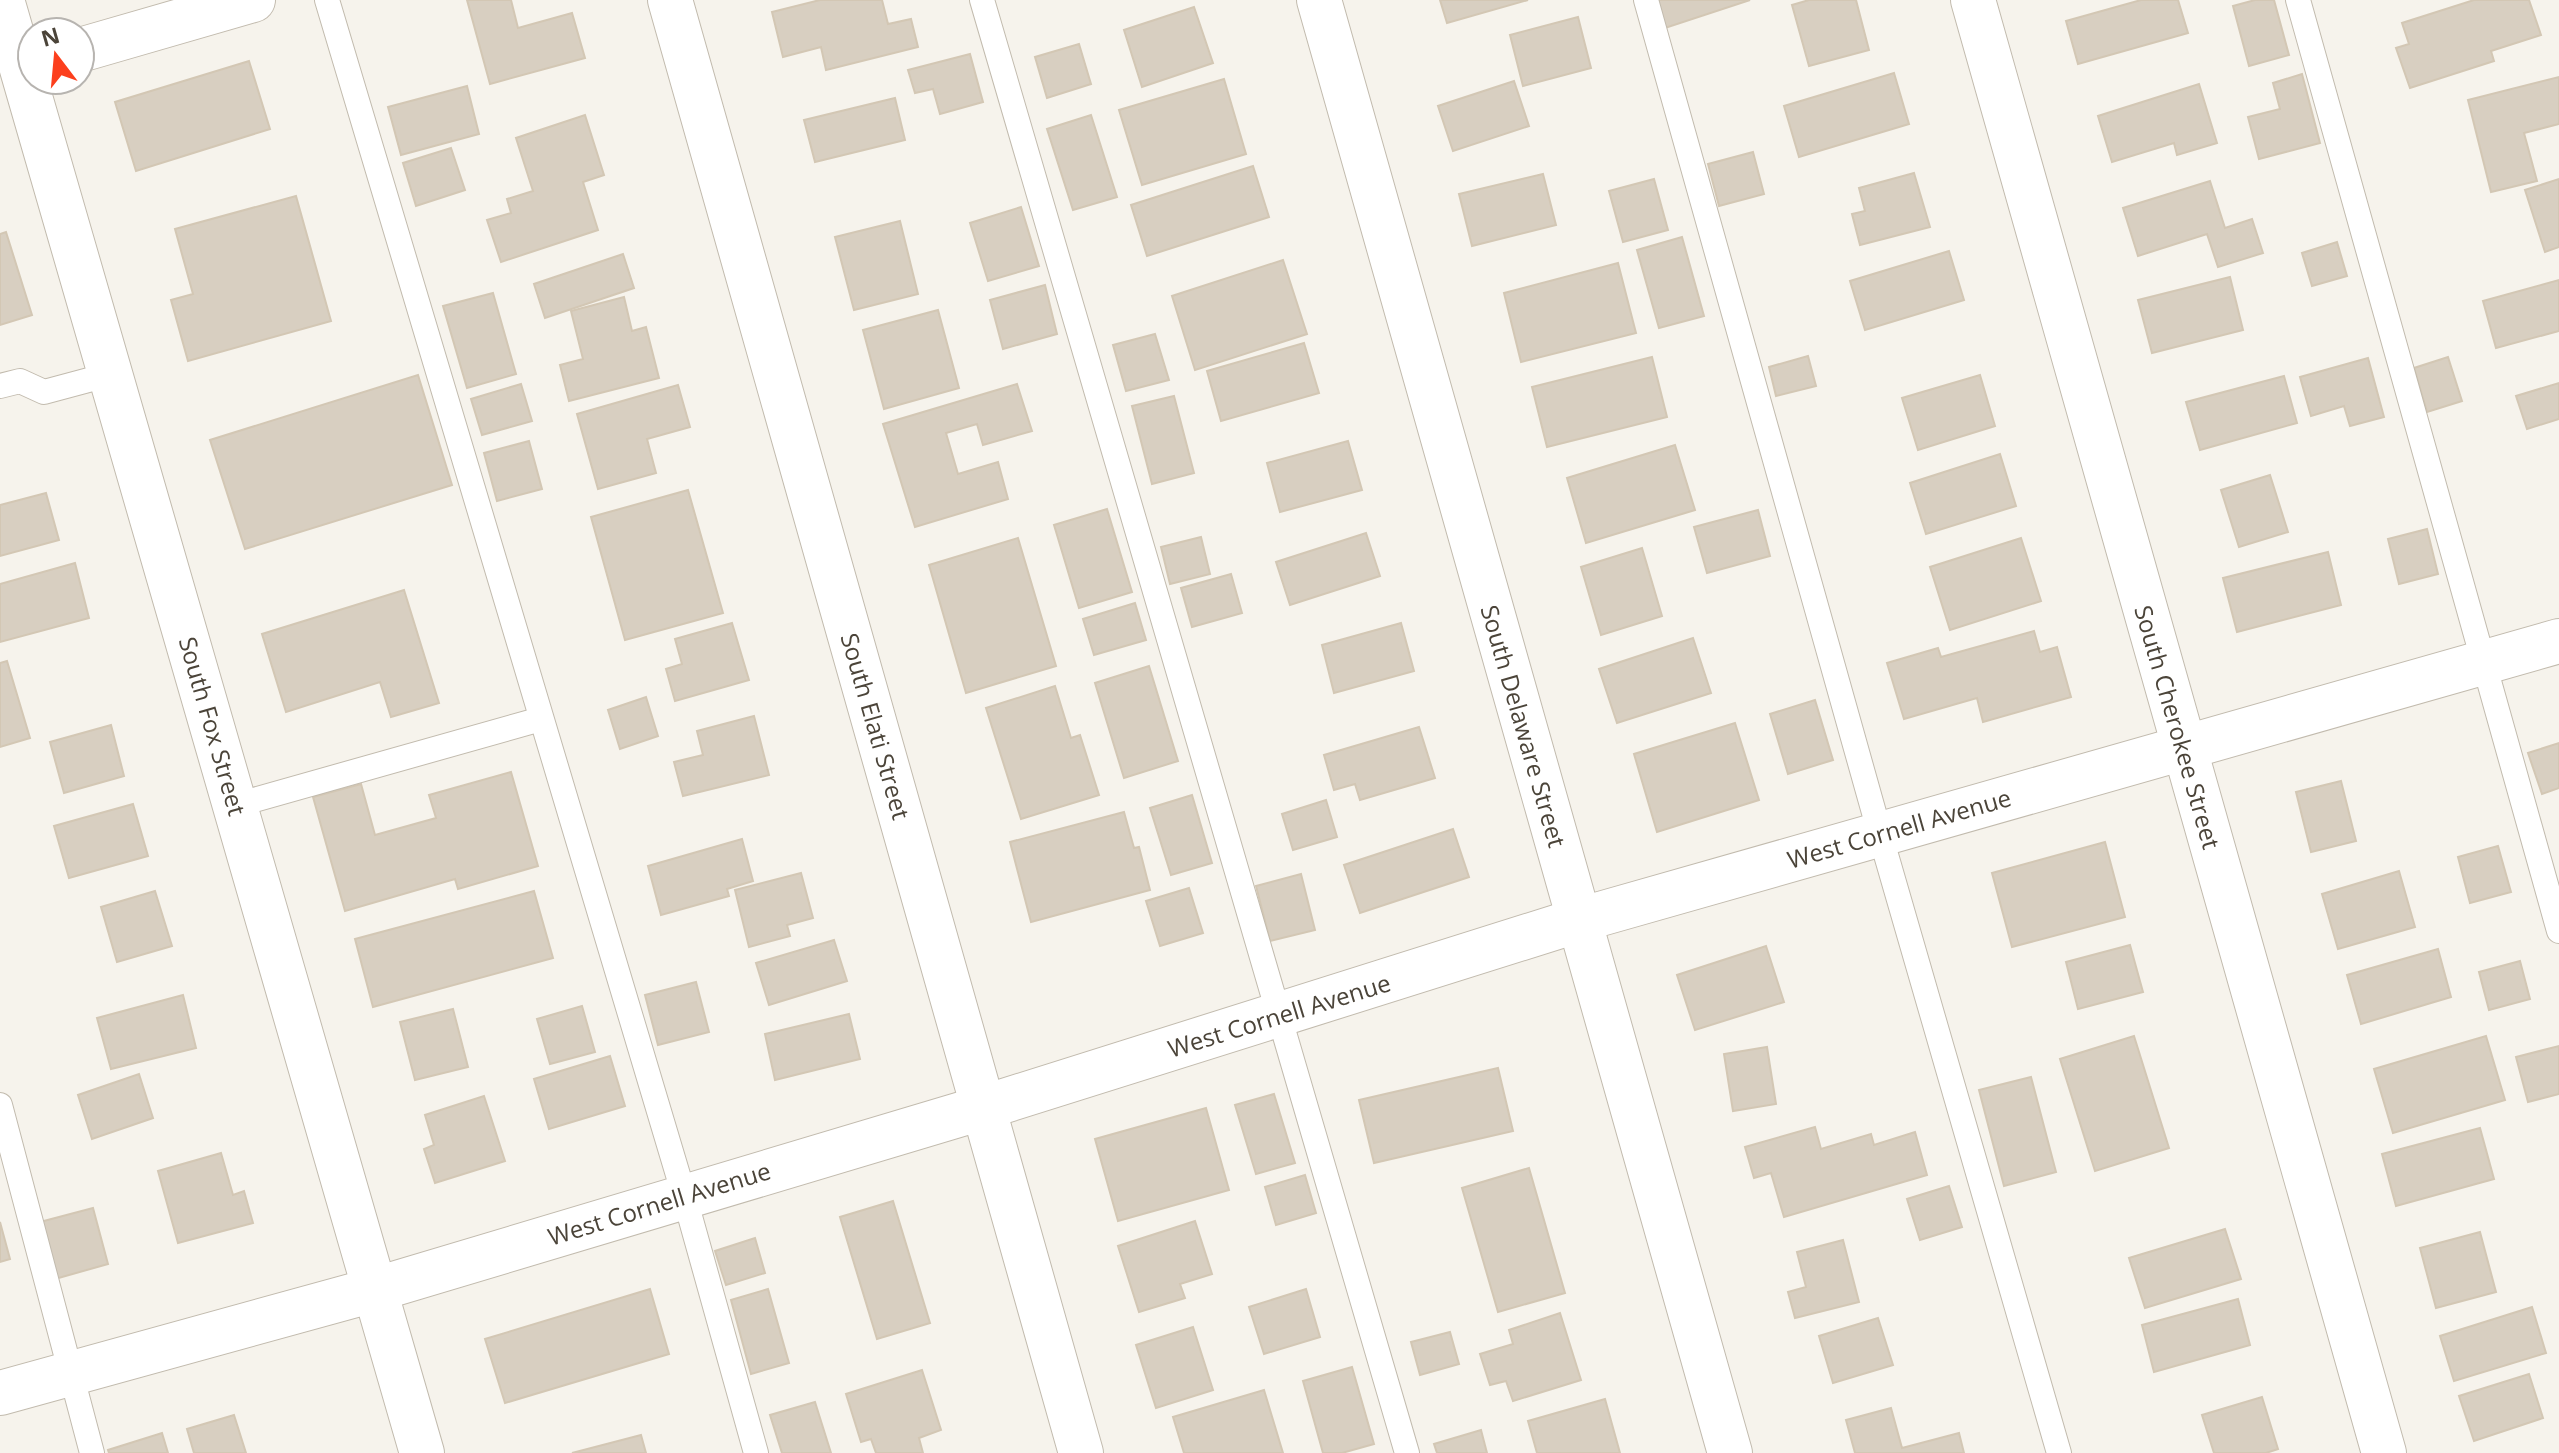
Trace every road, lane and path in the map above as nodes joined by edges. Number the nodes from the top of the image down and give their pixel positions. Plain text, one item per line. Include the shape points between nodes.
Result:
1 (2, 0) edge
2 (253, 0) edge
3 (327, 0) edge
4 (670, 0) edge
5 (982, 0) edge
6 (1319, 0) edge
7 (1646, 0) edge
8 (1973, 0) edge
9 (2298, 0) edge
10 (96, 45) edge
11 (16, 60) edge
12 (27, 96) edge
13 (111, 374) junction
14 (0, 386) edge
15 (2559, 641) edge
16 (2482, 664) junction
17 (541, 719) junction
18 (2184, 746) junction
19 (236, 805) junction
20 (1880, 834) junction
21 (1579, 920) junction
22 (2559, 931) edge
23 (1281, 1015) junction
24 (0, 1105) edge
25 (985, 1107) junction
26 (684, 1195) junction
27 (377, 1289) junction
28 (69, 1373) junction
29 (0, 1393) edge
30 (92, 1453) edge
31 (422, 1453) edge
32 (756, 1453) edge
33 (1081, 1453) edge
34 (1407, 1453) edge
35 (1730, 1453) edge
36 (2059, 1453) edge
37 (2384, 1453) edge

1 - 11 street, South Fox Street
2 - 10 street
3 - 17 lane
4 - 25 street, South Elati Street
5 - 23 lane
6 - 21 street, South Delaware Street
7 - 20 lane
8 - 18 street, South Cherokee Street
9 - 16 lane
12 - 13 street, South Fox Street
13 - 14 lane via 44,392 20,381
13 - 19 street, South Fox Street
15 - 16 street, West Cornell Avenue
16 - 18 street, West Cornell Avenue
16 - 22 lane
17 - 19 lane
17 - 26 lane
18 - 20 street, West Cornell Avenue
18 - 37 street, South Cherokee Street
19 - 27 street, South Fox Street
20 - 21 street, West Cornell Avenue
20 - 36 lane
21 - 23 street, West Cornell Avenue
21 - 35 street, South Delaware Street
23 - 25 street, West Cornell Avenue
23 - 34 lane
24 - 28 lane
25 - 26 street, West Cornell Avenue
25 - 33 street, South Elati Street
26 - 27 street, West Cornell Avenue
26 - 32 lane
27 - 28 street, West Cornell Avenue
27 - 31 street, South Fox Street
28 - 29 street, West Cornell Avenue
28 - 30 lane

